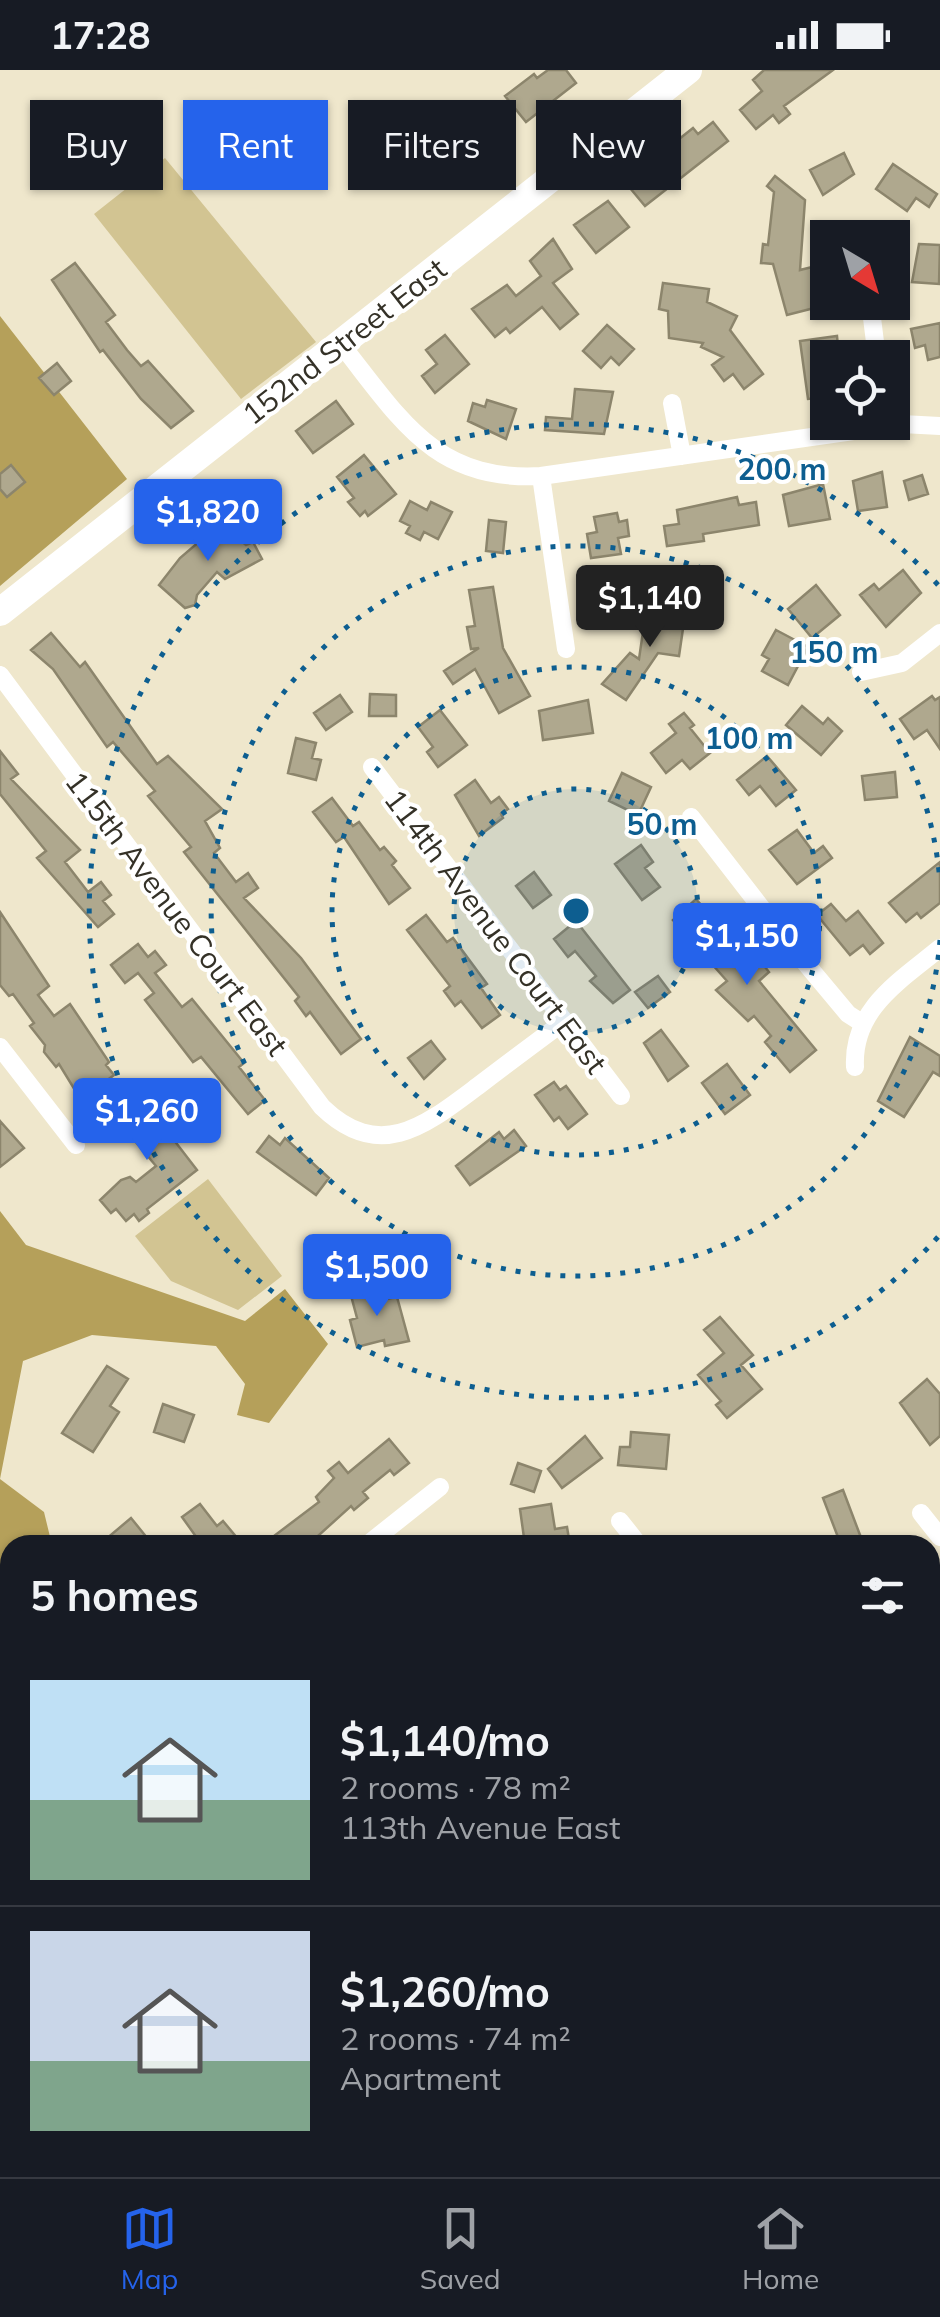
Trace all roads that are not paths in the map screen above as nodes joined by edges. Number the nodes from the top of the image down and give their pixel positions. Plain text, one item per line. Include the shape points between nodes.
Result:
1 (688, 70) edge
2 (340, 343) junction
3 (672, 402) dead end
4 (910, 425) edge
5 (940, 426) edge
6 (810, 436) edge
7 (682, 456) junction
8 (541, 476) junction
9 (0, 612) edge
10 (940, 633) edge
11 (566, 650) dead end
12 (861, 672) dead end
13 (0, 675) edge
14 (372, 767) dead end
15 (690, 816) dead end
16 (940, 948) edge
17 (565, 1021) junction
18 (862, 1022) junction
19 (0, 1047) edge
20 (855, 1067) dead end
21 (621, 1096) dead end
22 (76, 1145) dead end
23 (440, 1487) dead end
24 (921, 1513) dead end
25 (620, 1521) dead end
26 (380, 1535) edge
27 (631, 1535) edge
28 (938, 1535) edge

1 - 2 main road, 152nd Street East
2 - 8 street via 414,434 448,461 493,476
2 - 9 main road, 152nd Street East
3 - 7 street
4 - 5 street
6 - 7 street
7 - 8 street
8 - 11 street
10 - 12 street via 902,663
13 - 17 street, 115th Avenue Court East via 322,1107 344,1124 368,1134 404,1133 430,1122
14 - 17 street, 114th Avenue Court East
15 - 18 street via 799,956
16 - 18 street via 883,995
17 - 21 street, 114th Avenue Court East
18 - 20 street
19 - 22 street
23 - 26 street
24 - 28 street
25 - 27 street

